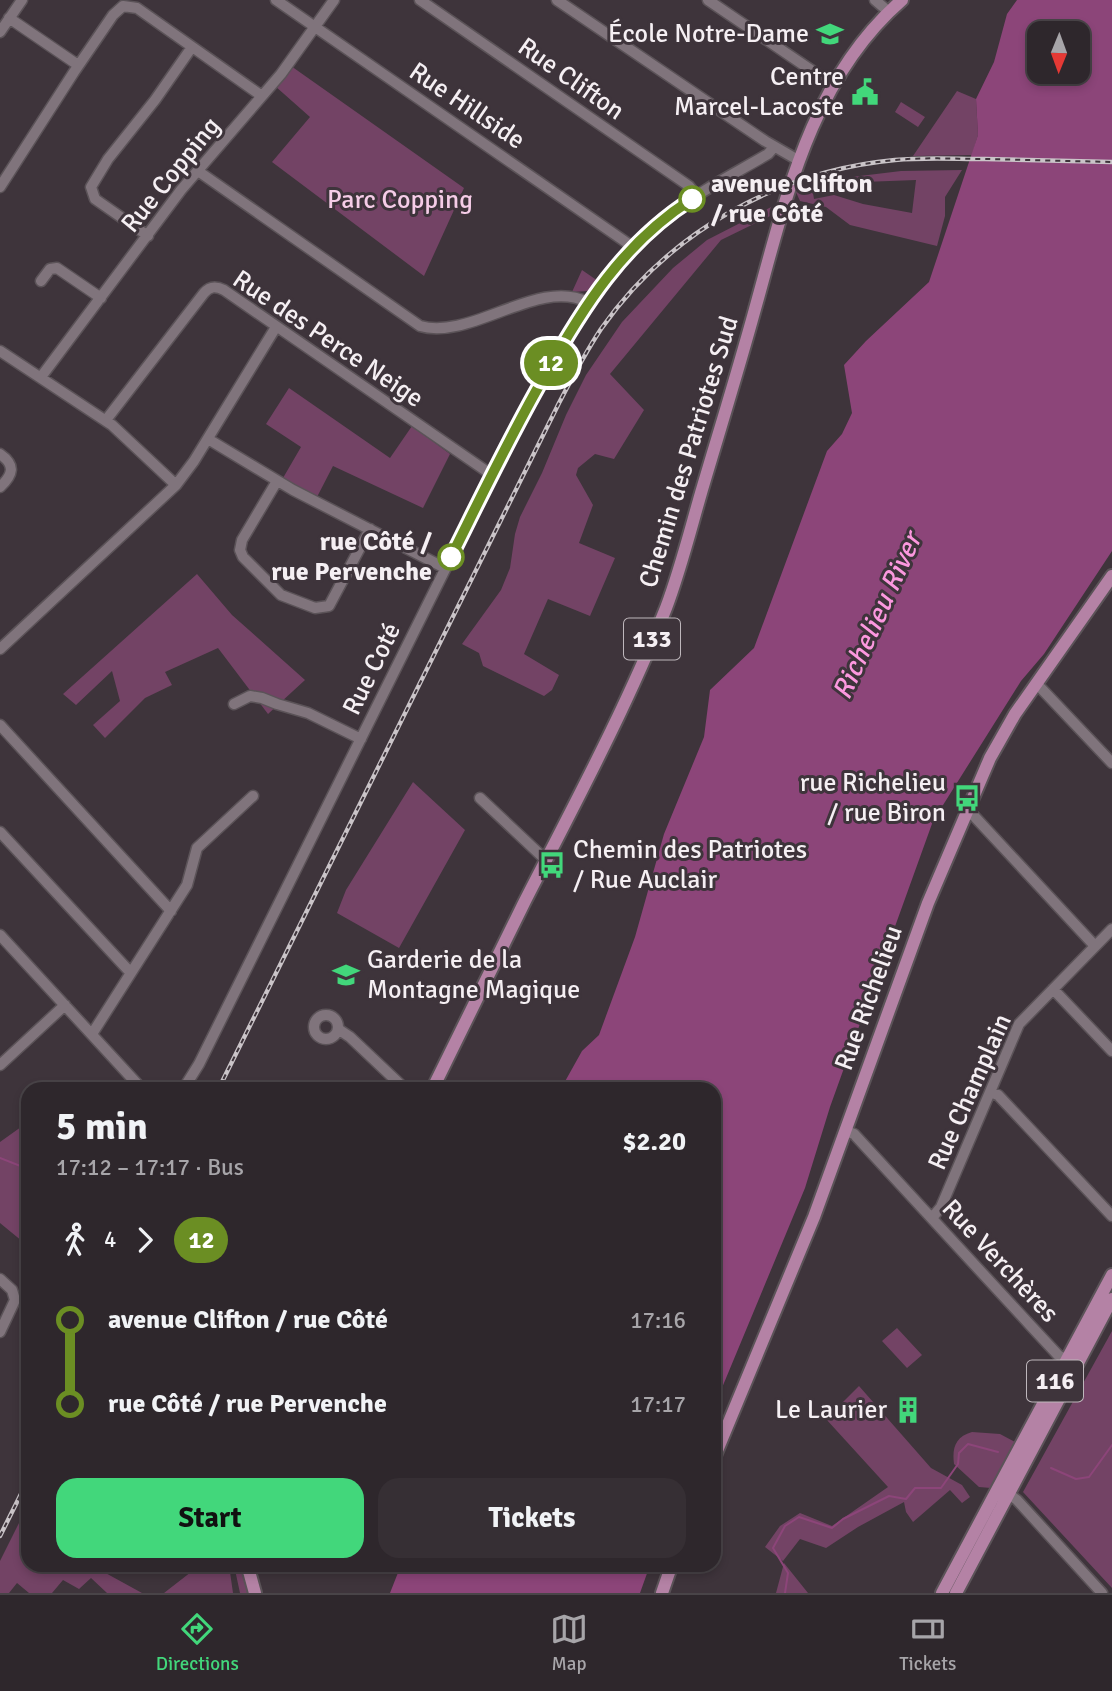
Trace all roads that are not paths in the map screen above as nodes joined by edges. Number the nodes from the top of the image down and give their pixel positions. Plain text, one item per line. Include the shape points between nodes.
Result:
1 (22, 0) edge
2 (276, 0) edge
3 (334, 0) edge
4 (420, 0) edge
5 (557, 0) edge
6 (708, 0) edge
7 (875, 0) edge
8 (902, 0) edge
9 (889, 12) junction
10 (9, 18) junction
11 (315, 27) junction
12 (0, 32) edge
13 (192, 47) junction
14 (78, 65) junction
15 (833, 85) junction
16 (262, 96) junction
17 (774, 147) junction
18 (798, 160) junction
19 (198, 171) junction
20 (0, 187) edge
21 (697, 196) junction
22 (148, 236) junction
23 (633, 247) junction
24 (41, 281) dead end
25 (101, 298) junction
26 (587, 302) junction
27 (276, 327) junction
28 (0, 351) edge
29 (41, 377) junction
30 (106, 420) junction
31 (208, 439) junction
32 (0, 454) edge
33 (492, 475) junction
34 (278, 481) junction
35 (176, 485) junction
36 (0, 487) edge
37 (370, 529) junction
38 (445, 568) junction
39 (1112, 576) edge
40 (0, 649) edge
41 (1037, 684) junction
42 (234, 704) dead end
43 (0, 724) edge
44 (361, 739) junction
45 (1112, 763) edge
46 (253, 796) dead end
47 (480, 798) dead end
48 (966, 812) junction
49 (0, 832) edge
50 (547, 861) junction
51 (171, 911) junction
52 (1112, 929) edge
53 (0, 935) edge
54 (1095, 946) junction
55 (130, 972) junction
56 (1053, 989) junction
57 (65, 1005) junction
58 (338, 1029) dead end
59 (92, 1034) junction
60 (1112, 1051) edge
61 (0, 1065) edge
62 (136, 1082) edge
63 (188, 1082) edge
64 (398, 1082) edge
65 (436, 1082) edge
66 (990, 1092) junction
67 (846, 1131) junction
68 (1112, 1216) edge
69 (932, 1218) junction
70 (1112, 1275) edge
71 (0, 1279) edge
72 (1112, 1299) edge
73 (0, 1332) edge
74 (1067, 1360) junction
75 (721, 1441) edge
76 (1004, 1491) junction
77 (249, 1572) edge
78 (669, 1572) edge
79 (255, 1593) edge
80 (662, 1593) edge
81 (942, 1593) edge
82 (956, 1593) edge
83 (1102, 1593) edge

1 - 10 street
2 - 11 street, Rue Hillside
3 - 11 street, Rue Copping
4 - 21 street, Rue Clifton via 689,186
5 - 17 street
6 - 15 street
7 - 9 street
8 - 9 main road, 133
9 - 15 main road, 133
10 - 12 street
10 - 14 street
11 - 16 street, Rue Copping
11 - 23 street, Rue Hillside
13 - 14 street via 127,5 116,10
13 - 16 street
13 - 22 street via 91,187 94,199
14 - 20 street
15 - 18 main road, 133
16 - 19 street, Rue Copping
17 - 18 street
17 - 21 street, Rue Coté
18 - 50 main road, Chemin des Patriotes Sud / 133 via 668,604 610,738
19 - 22 street, Rue Copping
19 - 26 street via 420,326 445,328 556,297
21 - 23 street, Rue Coté
22 - 25 street, Rue Copping
23 - 26 street, Rue Coté
24 - 25 street via 50,269 57,268
25 - 29 street, Rue Copping
26 - 33 street, Rue Coté
27 - 30 street, Rue des Perce Neige via 222,288 207,289
27 - 31 street
27 - 33 street, Rue des Perce Neige
28 - 29 street
29 - 30 street
30 - 35 street
31 - 34 street
31 - 35 street
32 - 36 street via 12,470
33 - 38 street, Rue Coté
34 - 37 street
34 - 37 street via 240,550 287,599 317,608 331,604
35 - 40 street
37 - 38 street
38 - 44 street, Rue Coté
39 - 41 main road, Rue Richelieu
41 - 45 street
41 - 48 main road, Rue Richelieu via 999,740
42 - 44 street via 250,696 262,698 308,713
43 - 51 street
44 - 63 street, Rue Coté
46 - 51 street via 197,848 190,880
47 - 50 street
48 - 54 street
48 - 67 main road, Rue Richelieu via 928,903
49 - 55 street
50 - 65 main road, Chemin des Patriotes Sud / 133
51 - 55 street
52 - 54 street, Rue Champlain
53 - 57 street
54 - 56 street, Rue Champlain
55 - 59 street
56 - 60 street
56 - 66 street, Rue Champlain via 1019,1024
57 - 59 street
57 - 61 street
58 - 64 street
59 - 62 street
66 - 68 street via 998,1095
66 - 69 street, Rue Champlain via 942,1207
67 - 69 street, Rue Verchères via 854,1134
67 - 75 main road, Rue Richelieu via 802,1250
69 - 74 street, Rue Verchères
70 - 74 main road, 116
71 - 73 street via 15,1300
72 - 76 main road, 116
74 - 76 main road, 116
76 - 81 main road, 116
76 - 82 main road, 116
76 - 83 street
77 - 79 main road
78 - 80 main road

